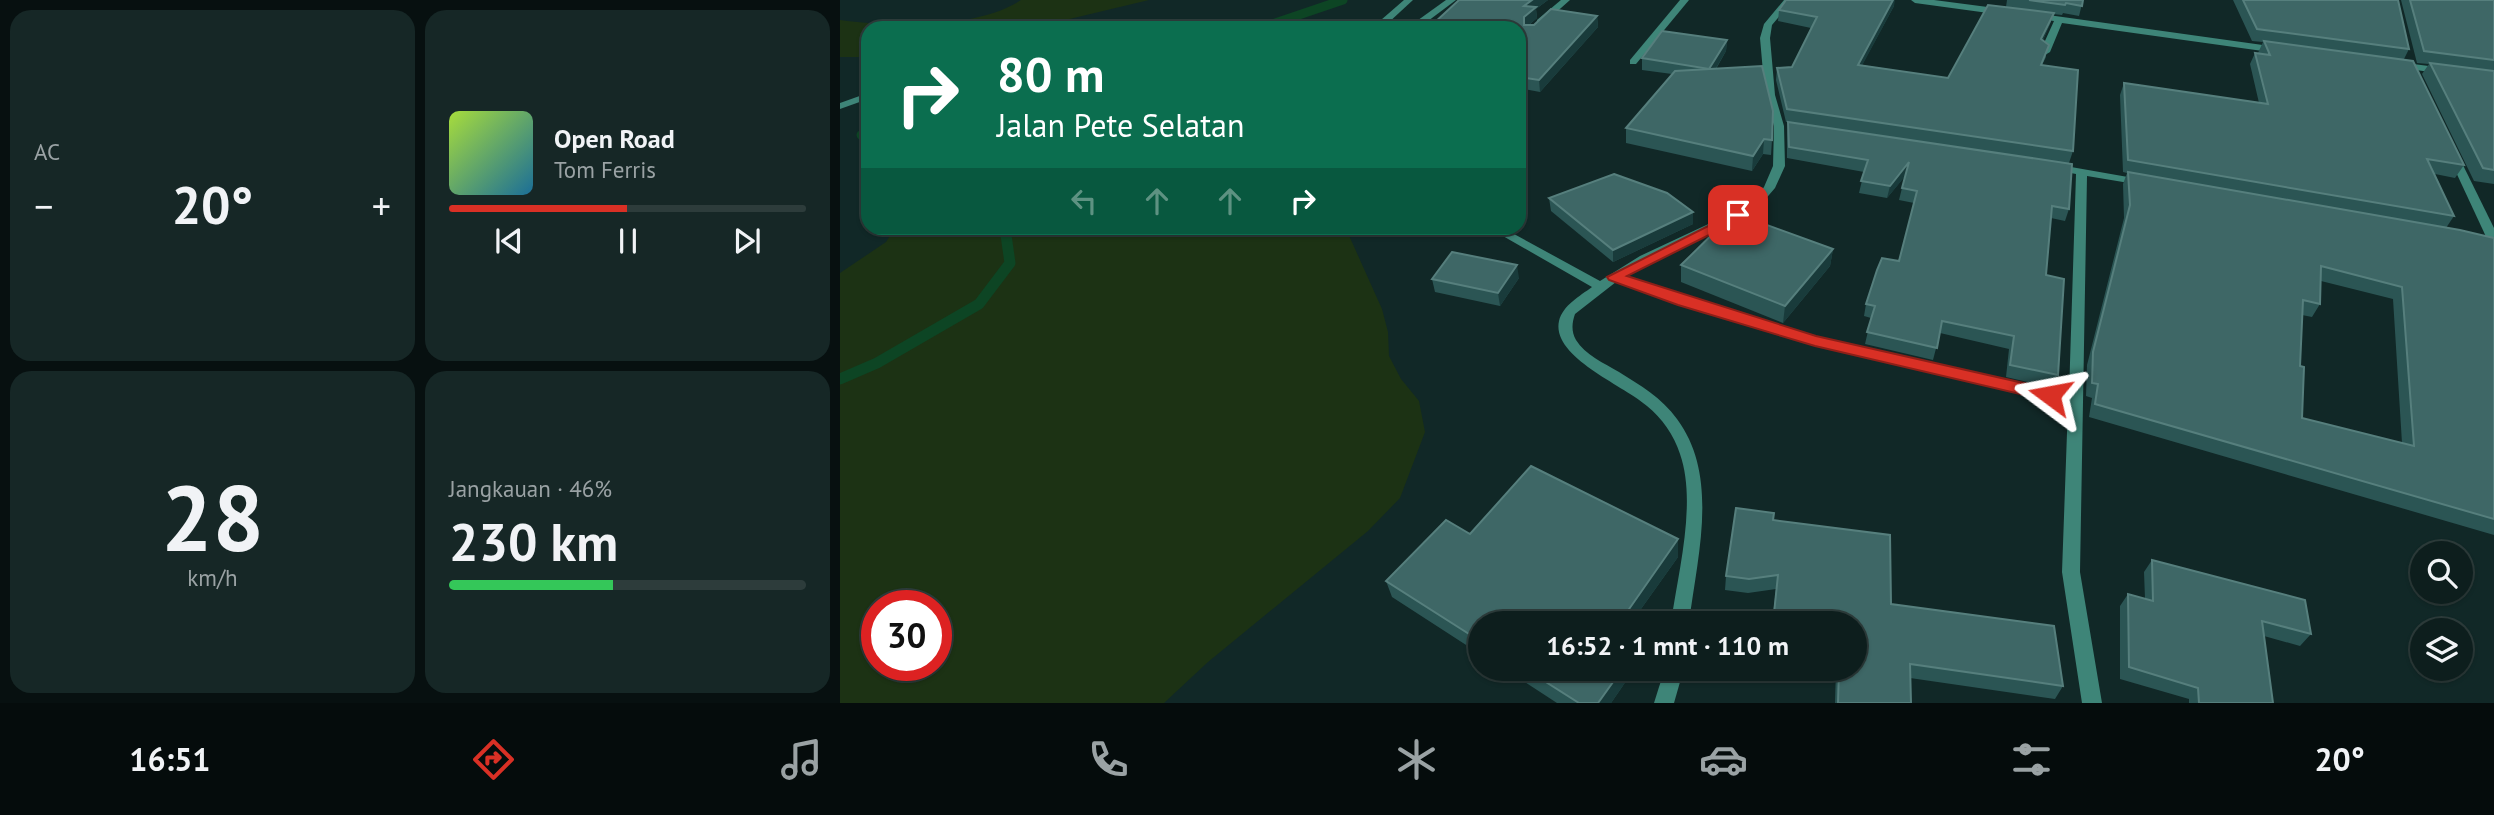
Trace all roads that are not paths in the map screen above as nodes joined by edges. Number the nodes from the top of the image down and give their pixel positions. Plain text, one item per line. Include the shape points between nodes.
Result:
1 (1409, 0) edge
2 (1452, 0) edge
3 (1566, 0) edge
4 (1685, 0) edge
5 (1788, 0) edge
6 (1914, 0) edge
7 (2059, 20) junction
8 (1385, 21) edge
9 (1423, 21) edge
10 (1530, 32) edge
11 (2045, 52) edge
12 (2292, 52) edge
13 (2408, 54) edge
14 (1633, 62) dead end
15 (2385, 64) edge
16 (2411, 67) junction
17 (2453, 72) edge
18 (2417, 79) edge
19 (861, 98) edge
20 (840, 106) edge
21 (1779, 126) junction
22 (1792, 128) edge
23 (2447, 142) edge
24 (2039, 165) edge
25 (2082, 172) junction
26 (2151, 184) edge
27 (1508, 235) edge
28 (2480, 242) edge
29 (2494, 243) edge
30 (1614, 277) junction
31 (1600, 286) junction
32 (2076, 401) junction
33 (1681, 611) edge
34 (1671, 681) edge
35 (1664, 703) edge
36 (2092, 703) edge

1 - 8 street
2 - 9 street
3 - 10 street
4 - 14 street
5 - 21 street via 1768,24 1765,38 1770,96
6 - 7 street
7 - 11 street
7 - 12 street
13 - 16 street
15 - 16 street
16 - 17 street
16 - 18 street
19 - 20 street
21 - 22 street
21 - 30 street via 1779,166 1753,207
23 - 29 street
24 - 25 street
25 - 26 street
25 - 32 street
27 - 31 street
28 - 29 street
30 - 31 street
30 - 32 street via 1815,341
31 - 33 street via 1569,313 1569,340 1579,354 1655,401 1676,427 1689,456 1693,510
32 - 36 street via 2071,572
34 - 35 street

